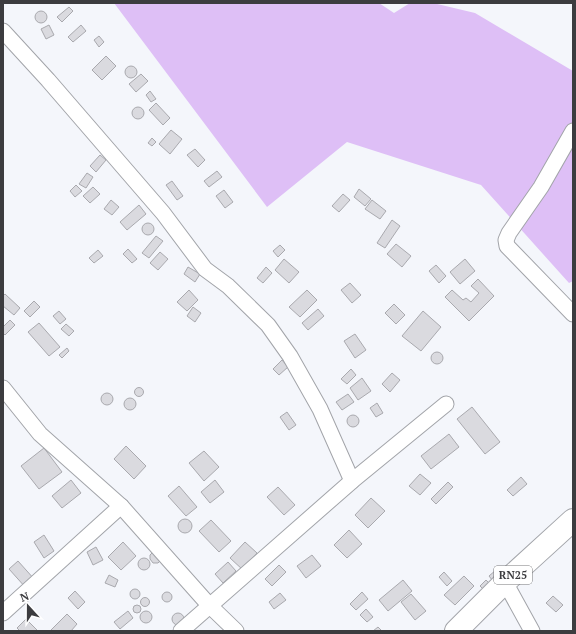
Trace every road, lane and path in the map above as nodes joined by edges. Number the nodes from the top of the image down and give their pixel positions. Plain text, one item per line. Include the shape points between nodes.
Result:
1 (3, 31) edge
2 (573, 131) edge
3 (573, 314) edge
4 (3, 388) edge
5 (446, 404) dead end
6 (352, 481) junction
7 (121, 506) junction
8 (573, 520) edge
9 (505, 582) junction
10 (209, 605) junction
11 (3, 613) edge
12 (181, 631) edge
13 (236, 631) edge
14 (456, 631) edge
15 (532, 631) edge

1 - 6 street via 163,213 204,269 228,286 268,325 290,356 320,409
2 - 3 street via 541,187 506,240 507,246
4 - 7 street via 40,434
5 - 6 street
6 - 10 street
7 - 10 street
7 - 11 street
8 - 9 main road, RN25
9 - 14 main road, RN25
9 - 15 street
10 - 12 street
10 - 13 street

